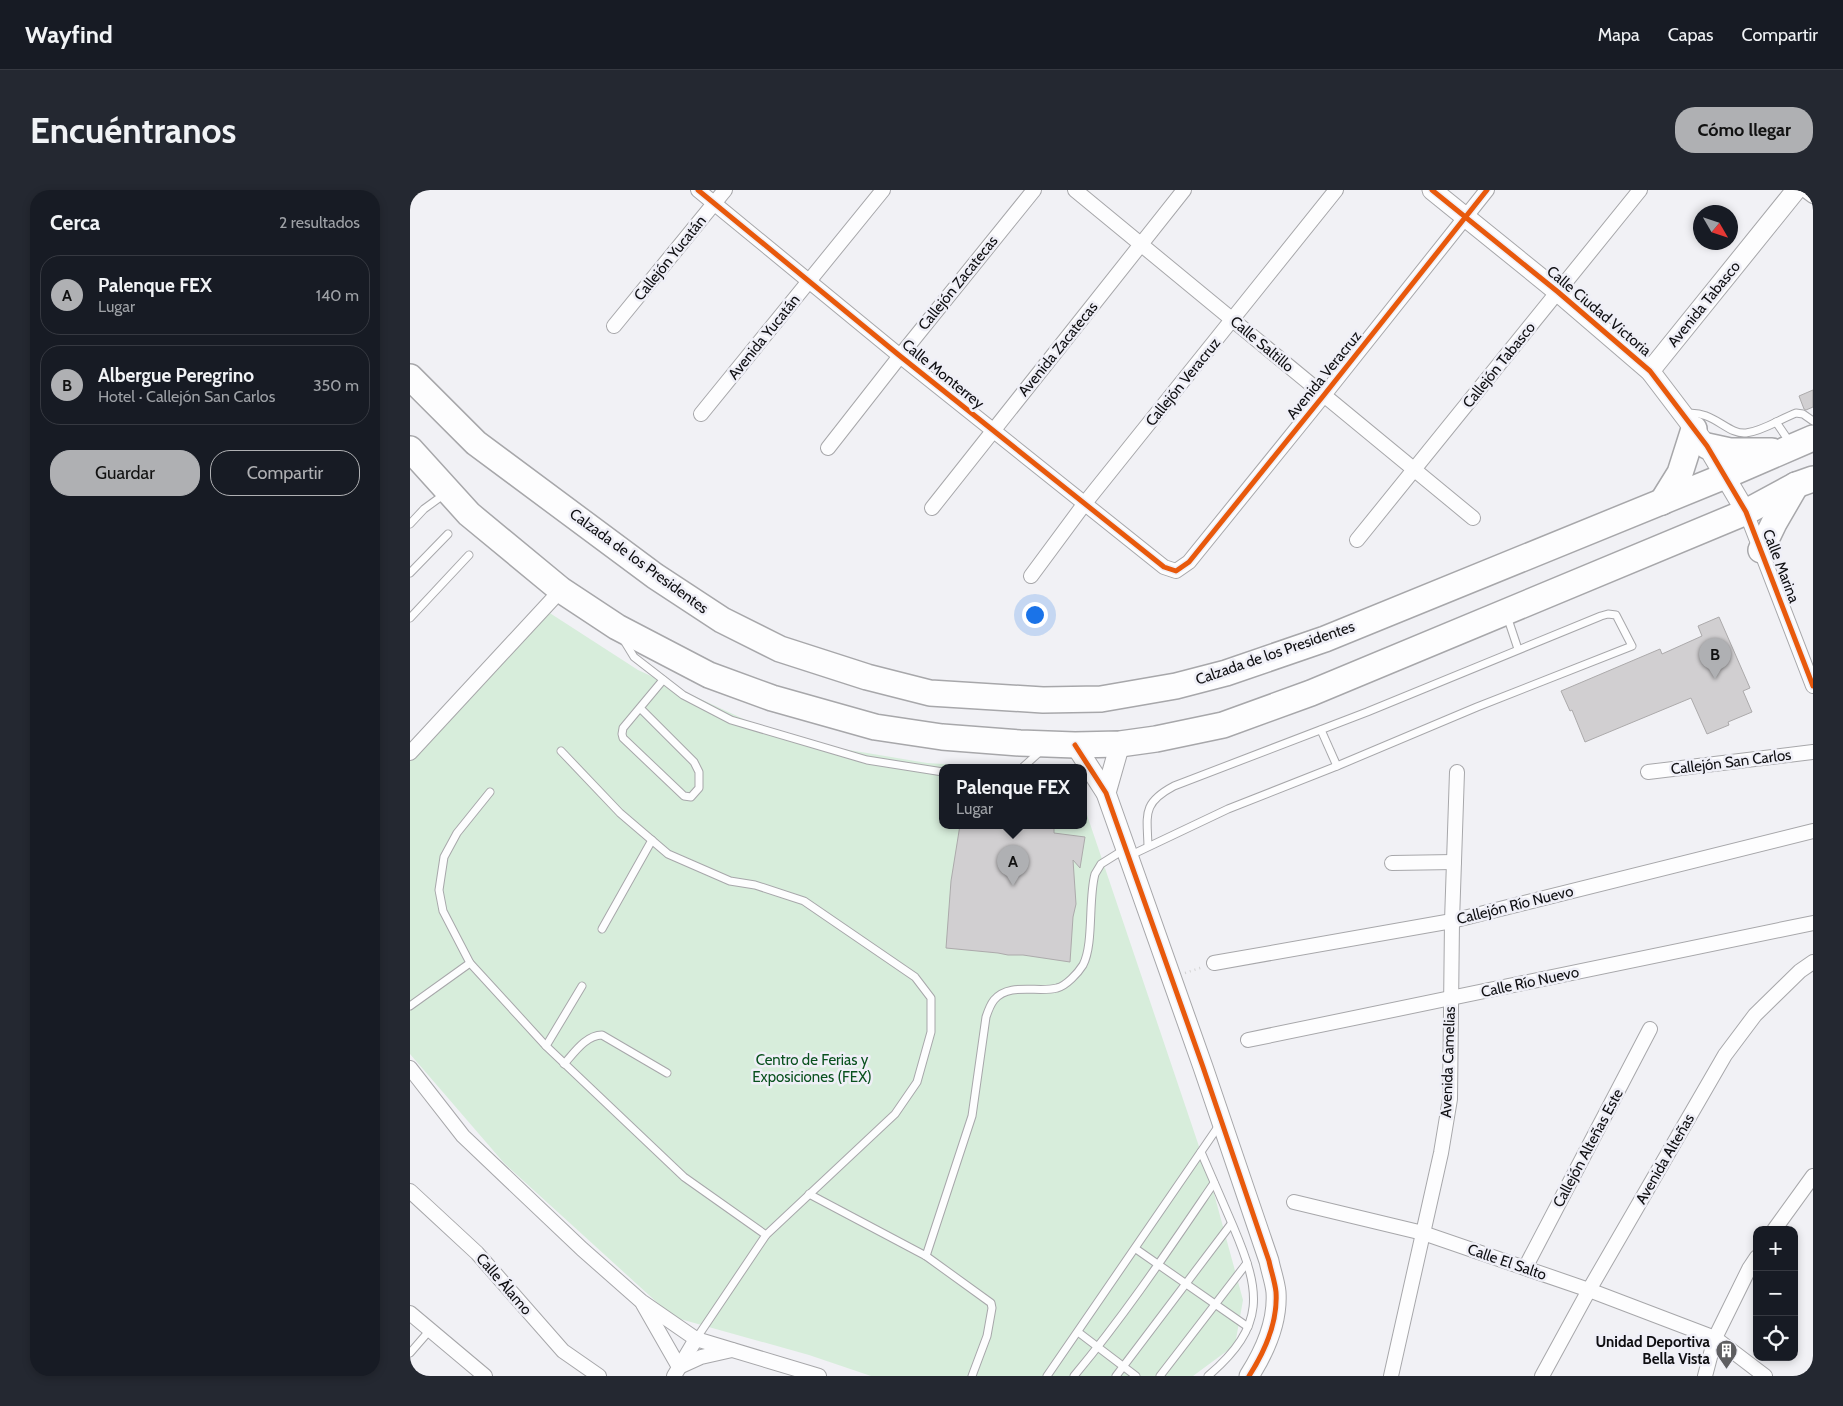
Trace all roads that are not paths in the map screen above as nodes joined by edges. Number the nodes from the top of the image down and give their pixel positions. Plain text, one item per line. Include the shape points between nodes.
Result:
1 (698, 190) edge
2 (725, 190) edge
3 (883, 190) edge
4 (1034, 190) edge
5 (1075, 190) edge
6 (1184, 190) edge
7 (1336, 190) edge
8 (1432, 190) edge
9 (1487, 190) edge
10 (1640, 190) edge
11 (1796, 190) edge
12 (1805, 190) edge
13 (1813, 196) edge
14 (714, 203) junction
15 (1465, 217) junction
16 (1142, 245) junction
17 (810, 281) junction
18 (1558, 292) junction
19 (1233, 320) junction
20 (614, 326) dead end
21 (900, 356) junction
22 (1650, 371) junction
23 (410, 377) edge
24 (1324, 396) junction
25 (701, 414) dead end
26 (1813, 421) edge
27 (1776, 422) junction
28 (994, 430) junction
29 (1695, 430) junction
30 (1795, 446) edge
31 (828, 448) dead end
32 (410, 449) edge
33 (1414, 470) junction
34 (1726, 476) junction
35 (1805, 482) edge
36 (448, 492) junction
37 (1662, 502) junction
38 (1086, 503) junction
39 (932, 508) dead end
40 (1746, 512) junction
41 (1473, 518) dead end
42 (410, 524) edge
43 (448, 534) dead end
44 (1357, 540) dead end
45 (1762, 550) junction
46 (469, 555) dead end
47 (1176, 571) joint
48 (410, 573) edge
49 (1031, 576) dead end
50 (560, 590) junction
51 (1506, 612) junction
52 (410, 618) edge
53 (617, 627) junction
54 (1518, 649) junction
55 (663, 680) junction
56 (1812, 680) edge
57 (640, 708) junction
58 (1321, 730) junction
59 (1047, 744) junction
60 (1120, 744) junction
61 (1075, 745) junction
62 (561, 751) dead end
63 (1813, 752) edge
64 (410, 754) edge
65 (1027, 764) edge
66 (1337, 766) junction
67 (939, 771) edge
68 (1457, 772) dead end
69 (1648, 772) dead end
70 (490, 792) dead end
71 (1106, 793) junction
72 (1813, 831) edge
73 (652, 840) junction
74 (1148, 846) junction
75 (1128, 852) junction
76 (1454, 862) junction
77 (1392, 863) dead end
78 (1452, 921) junction
79 (1813, 923) edge
80 (602, 929) dead end
81 (1214, 962) road end
82 (1813, 962) edge
83 (470, 964) junction
84 (582, 986) dead end
85 (1450, 998) junction
86 (410, 1006) edge
87 (1650, 1029) dead end
88 (1248, 1040) dead end
89 (546, 1046) junction
90 (564, 1064) junction
91 (410, 1068) edge
92 (667, 1073) dead end
93 (1222, 1122) junction
94 (1201, 1152) junction
95 (1813, 1176) edge
96 (1214, 1183) junction
97 (410, 1190) edge
98 (809, 1194) junction
99 (1294, 1202) dead end
100 (1232, 1224) junction
101 (1777, 1226) edge
102 (1423, 1233) junction
103 (766, 1235) junction
104 (1136, 1249) junction
105 (926, 1256) junction
106 (1248, 1263) junction
107 (1753, 1263) edge
108 (1158, 1265) junction
109 (1525, 1268) junction
110 (1187, 1284) junction
111 (1589, 1290) junction
112 (641, 1301) junction
113 (1216, 1304) junction
114 (410, 1313) edge
115 (1248, 1327) junction
116 (430, 1330) junction
117 (1078, 1332) junction
118 (1715, 1338) junction
119 (696, 1339) junction
120 (1098, 1347) junction
121 (732, 1350) junction
122 (410, 1353) edge
123 (1123, 1366) junction
124 (676, 1372) edge
125 (485, 1376) edge
126 (599, 1376) edge
127 (819, 1376) edge
128 (972, 1376) edge
129 (1047, 1376) edge
130 (1074, 1376) edge
131 (1116, 1376) edge
132 (1136, 1376) edge
133 (1160, 1376) edge
134 (1208, 1376) edge
135 (1249, 1376) edge
136 (1392, 1376) edge
137 (1542, 1376) edge
138 (1705, 1376) edge
139 (1766, 1376) edge

1 - 14 street, Calle Monterrey
2 - 14 street, Callejón Yucatán
3 - 17 street, Avenida Yucatán
4 - 21 street, Callejón Zacatecas
5 - 16 street, Calle Saltillo
6 - 16 street, Avenida Zacatecas
7 - 19 street, Callejón Veracruz
8 - 15 street, Calle Ciudad Victoria
9 - 15 street, Avenida Veracruz
10 - 18 street, Callejón Tabasco
11 - 22 street, Avenida Tabasco
12 - 13 street
14 - 17 street, Calle Monterrey
14 - 20 street, Callejón Yucatán
15 - 18 street, Calle Ciudad Victoria
15 - 24 street, Avenida Veracruz
16 - 19 street, Calle Saltillo
16 - 28 street, Avenida Zacatecas
17 - 21 street, Calle Monterrey
17 - 25 street, Avenida Yucatán
18 - 22 street, Calle Ciudad Victoria
18 - 33 street, Callejón Tabasco
19 - 24 street, Calle Saltillo
19 - 38 street, Callejón Veracruz
21 - 28 street, Calle Monterrey
21 - 31 street, Callejón Zacatecas
22 - 29 street, Calle Ciudad Victoria
23 - 37 highway, Calzada de los Presidentes via 476,443 655,576 722,620 780,649 867,677 930,692 1043,700 1101,699 1176,686 1325,639
24 - 33 street, Calle Saltillo
24 - 47 street, Avenida Veracruz via 1189,562
26 - 27 lane via 1796,413
27 - 29 lane via 1744,433 1694,412
27 - 30 lane
28 - 38 street, Calle Monterrey
28 - 39 street, Avenida Zacatecas
29 - 30 highway via 1730,451
29 - 34 street, Calle Ciudad Victoria
29 - 37 highway via 1680,473
30 - 34 highway, Calzada de los Presidentes
32 - 36 highway
33 - 41 street, Calle Saltillo
33 - 44 street, Callejón Tabasco
34 - 37 highway, Calzada de los Presidentes
34 - 40 street, Calle Ciudad Victoria
35 - 40 highway
35 - 45 highway via 1772,528
36 - 42 lane
36 - 50 highway via 469,514
38 - 47 street, Calle Monterrey via 1164,567
38 - 49 street, Callejón Veracruz
40 - 45 street, Calle Marina
40 - 51 highway
43 - 48 lane
45 - 56 street, Calle Marina
46 - 52 lane
50 - 53 highway
50 - 64 street
51 - 54 lane
51 - 60 highway via 1310,693 1223,725
53 - 55 lane via 634,657
53 - 59 highway via 709,675 772,698 875,727 942,737
54 - 58 lane
54 - 66 lane via 1608,614 1616,615 1632,646
55 - 57 lane
55 - 67 lane via 683,695 731,720 867,760
57 - 57 lane via 694,762 699,772 699,788 691,797 684,796 623,738 623,728
58 - 66 lane
58 - 74 lane via 1160,793 1148,810
59 - 61 highway
59 - 65 lane
60 - 61 highway
60 - 71 street
61 - 71 street
62 - 73 lane via 620,813
63 - 69 street, Callejón San Carlos
66 - 74 lane via 1228,809
68 - 76 street, Avenida Camelias
70 - 83 lane via 444,857 439,890 442,911
71 - 75 street
72 - 78 street, Callejón Río Nuevo
73 - 80 lane
73 - 98 lane via 668,854 730,881 755,885 804,901 915,977 931,998 931,1032 917,1082 894,1114
74 - 75 lane
75 - 93 street
75 - 105 lane via 1101,864 1095,874 1087,951 1083,965 1070,980 1059,988 1011,990 1000,995 990,1007 972,1116
76 - 77 street
76 - 78 street, Avenida Camelias
78 - 81 street, Callejón Río Nuevo
78 - 85 street, Avenida Camelias
79 - 85 street, Calle Río Nuevo
82 - 111 street, Avenida Alteñas via 1755,1015 1726,1055
83 - 86 lane
83 - 89 lane
84 - 89 lane
85 - 88 street, Calle Río Nuevo
85 - 102 street, Avenida Camelias via 1450,1099
87 - 109 street, Callejón Alteñas Este
89 - 90 lane
90 - 92 lane via 589,1038 602,1035
90 - 103 lane via 684,1177
91 - 112 street via 463,1136
93 - 94 lane
93 - 135 street via 1269,1261 1276,1292 1273,1326 1261,1358
94 - 96 lane
94 - 104 lane
95 - 101 street
96 - 100 lane
96 - 108 lane
97 - 126 street, Calle Álamo via 483,1259 558,1346
98 - 103 lane
98 - 105 lane
99 - 102 street, Calle El Salto
100 - 106 lane
100 - 110 lane
102 - 109 street, Calle El Salto
102 - 136 street, Avenida Camelias
103 - 119 lane
104 - 108 lane
104 - 117 lane
105 - 128 lane via 991,1303 987,1336
106 - 113 lane
106 - 115 lane via 1254,1299
107 - 118 street
108 - 110 lane
108 - 120 lane
109 - 111 street, Calle El Salto
110 - 113 lane
110 - 123 lane
111 - 118 street, Calle El Salto
111 - 137 street, Avenida Alteñas
112 - 119 street
112 - 124 street
113 - 115 lane
113 - 133 lane
114 - 116 street
115 - 134 lane via 1231,1355
116 - 122 lane
116 - 125 street
117 - 120 lane
117 - 129 lane
118 - 138 street
118 - 139 street, Calle El Salto
119 - 121 street
119 - 124 street
120 - 123 lane
120 - 130 lane
121 - 124 street via 701,1357
121 - 127 street
123 - 131 lane
123 - 132 lane

